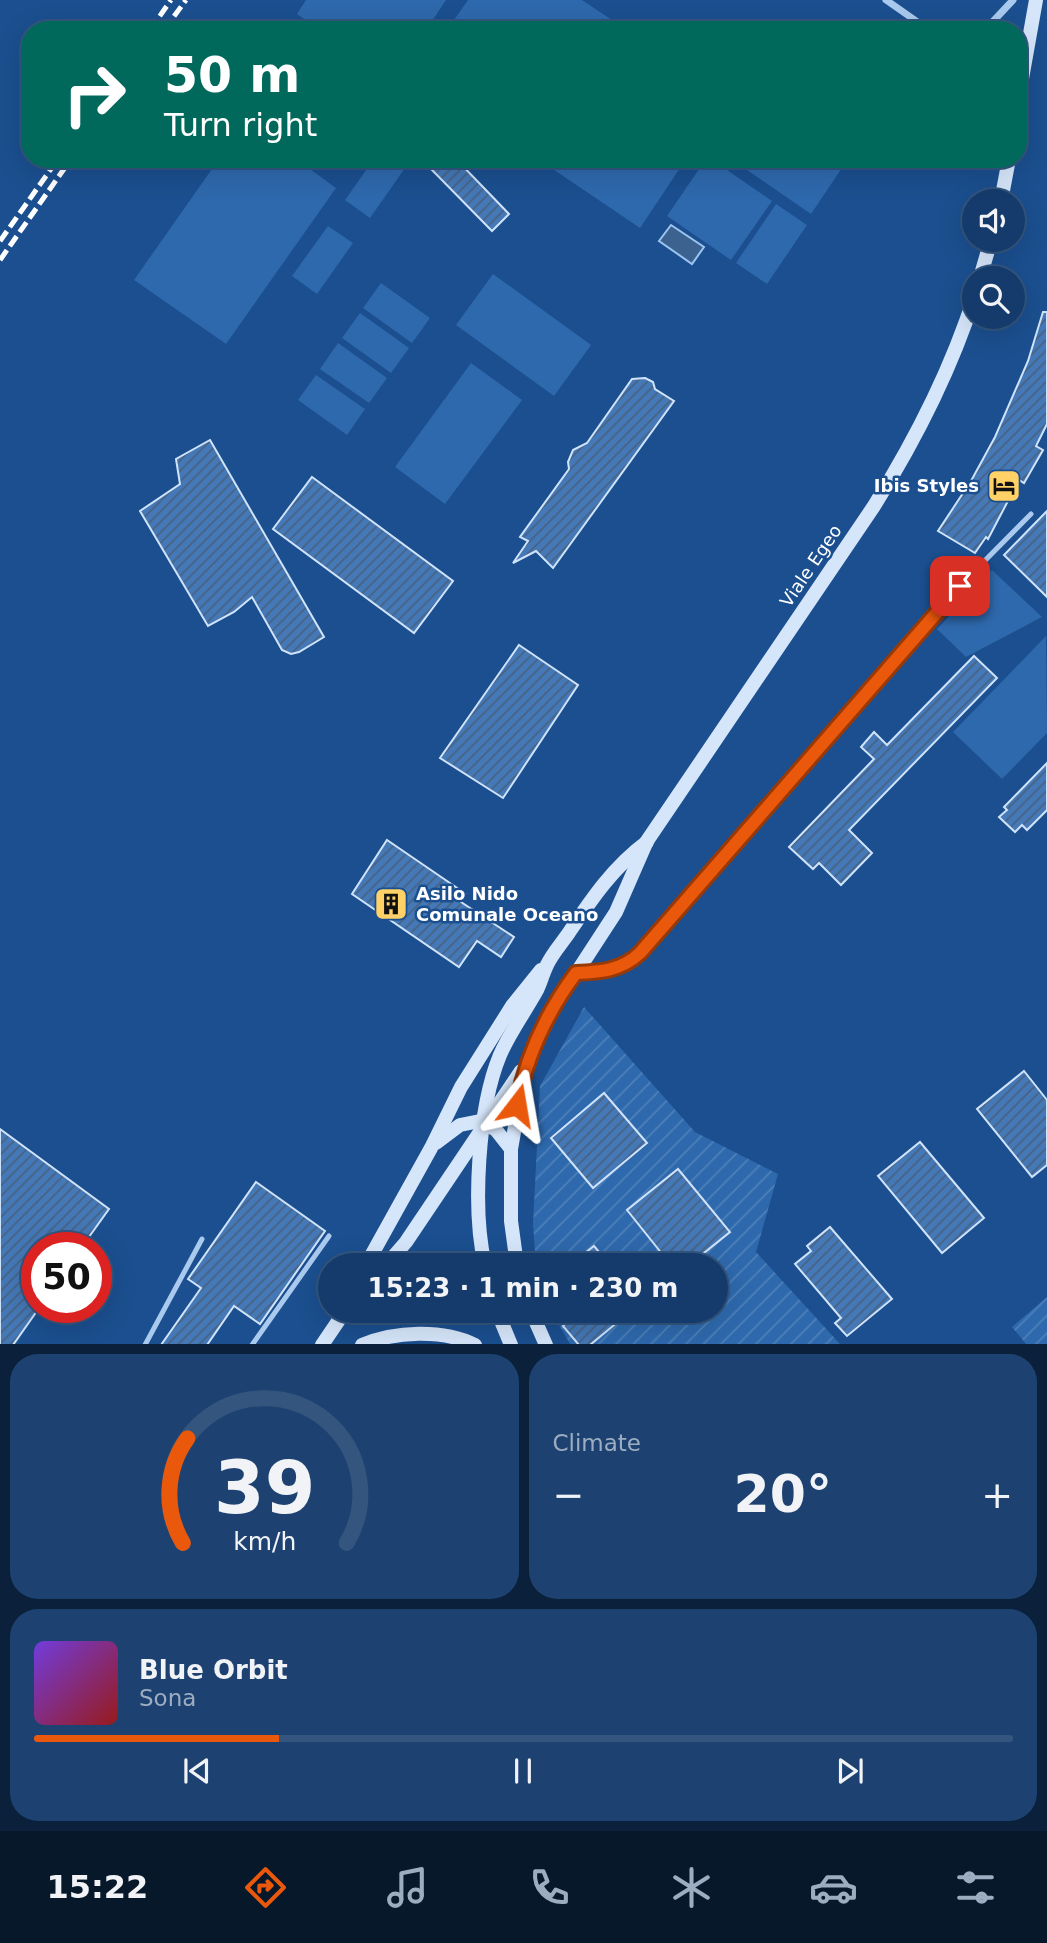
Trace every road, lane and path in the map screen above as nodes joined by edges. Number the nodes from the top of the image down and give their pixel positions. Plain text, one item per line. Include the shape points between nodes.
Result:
1 (886, 0) edge
2 (1013, 0) edge
3 (1036, 0) edge
4 (916, 21) edge
5 (993, 21) edge
6 (1027, 48) edge
7 (1007, 168) edge
8 (1003, 189) edge
9 (962, 329) edge
10 (1031, 514) dead end
11 (648, 841) junction
12 (547, 964) junction
13 (576, 973) junction
14 (530, 1058) junction
15 (484, 1123) junction
16 (431, 1148) junction
17 (511, 1149) junction
18 (329, 1236) dead end
19 (202, 1239) dead end
20 (373, 1253) edge
21 (396, 1253) edge
22 (483, 1253) edge
23 (515, 1253) edge
24 (337, 1323) edge
25 (502, 1323) edge
26 (536, 1323) edge
27 (146, 1344) edge
28 (253, 1344) edge
29 (323, 1344) edge
30 (365, 1344) edge
31 (473, 1344) edge
32 (511, 1344) edge
33 (546, 1344) edge

1 - 4 street
2 - 5 street
3 - 6 main road
7 - 8 main road
9 - 11 main road, Viale Egeo via 907,453
10 - 13 lane via 944,602 640,953 611,970
11 - 12 main road, Viale Egeo via 602,886
11 - 13 main road, Viale Egeo via 616,912
12 - 15 main road, Viale Egeo via 500,1054
12 - 16 main road via 498,1028 461,1087
13 - 14 main road, Viale Egeo via 545,1021
14 - 15 main road, Viale Egeo
14 - 17 main road, Viale Egeo via 517,1102
15 - 16 main road via 460,1125
15 - 17 main road
15 - 21 main road
15 - 22 main road, Viale Egeo via 477,1202
16 - 20 main road
17 - 23 main road, Viale Egeo
18 - 28 lane
19 - 27 lane
24 - 29 main road
25 - 32 main road
26 - 33 main road
30 - 31 main road via 429,1335

